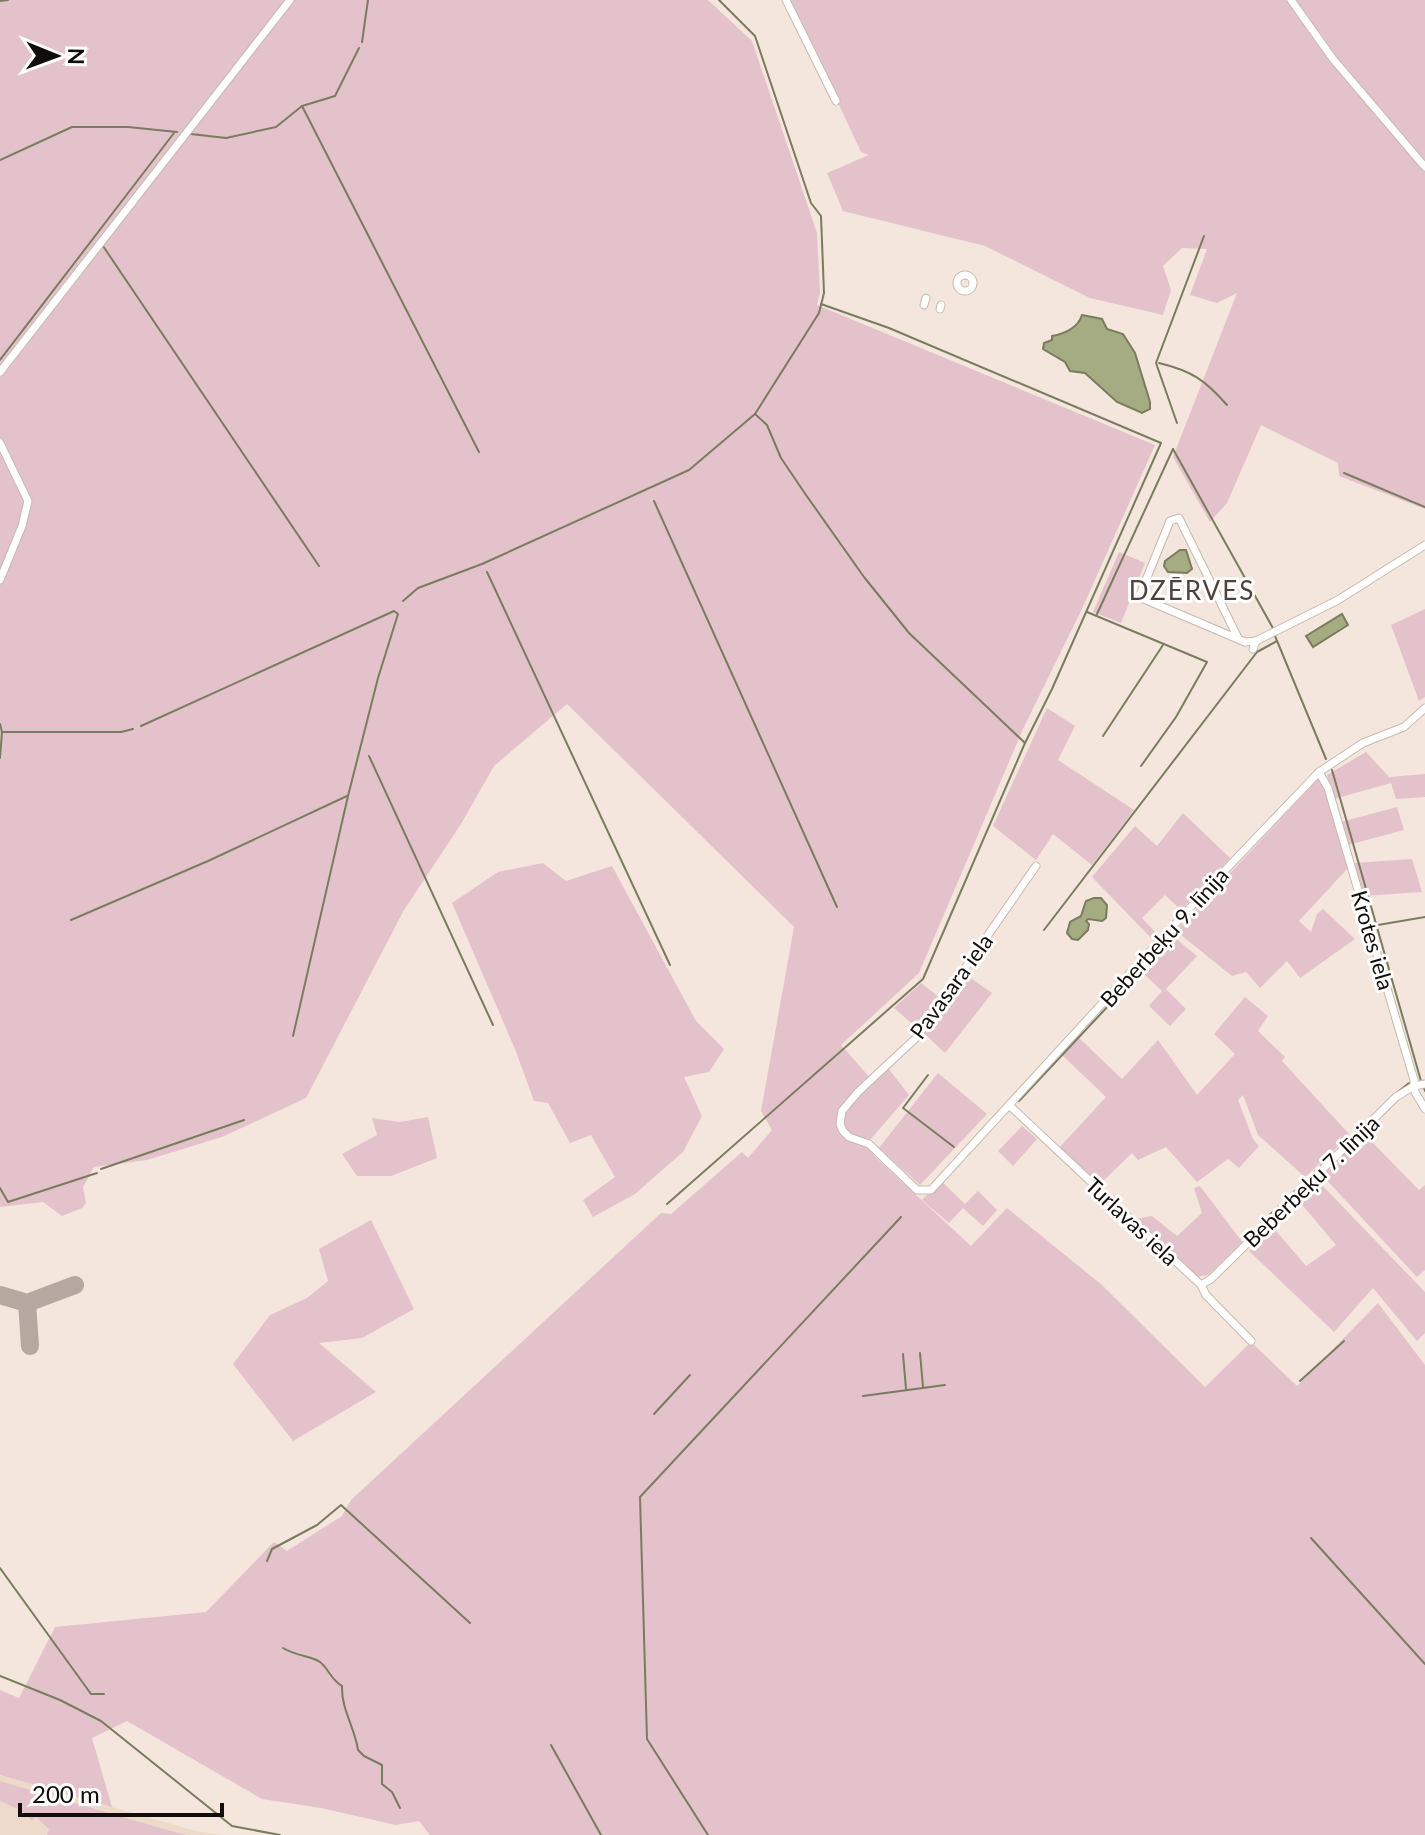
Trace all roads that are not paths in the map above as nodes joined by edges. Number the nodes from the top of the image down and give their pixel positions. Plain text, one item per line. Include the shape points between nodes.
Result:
1 (290, 0) edge
2 (786, 0) edge
3 (1291, 0) edge
4 (836, 101) dead end
5 (1425, 167) edge
6 (0, 372) edge
7 (0, 443) edge
8 (1425, 545) edge
9 (0, 580) edge
10 (1242, 640) junction
11 (1425, 708) edge
12 (1319, 772) junction
13 (1036, 866) dead end
14 (1425, 1084) edge
15 (1414, 1086) junction
16 (1009, 1105) junction
17 (1425, 1109) edge
18 (924, 1192) joint
19 (1201, 1285) junction
20 (1251, 1341) dead end

1 - 6 street
2 - 4 street
3 - 5 street via 1333,59
7 - 9 street via 28,501
8 - 10 street via 1254,645
10 - 10 street via 1139,597 1170,521 1179,518
11 - 12 street, Beberbeķu 9. līnija via 1404,727 1363,743
12 - 15 street, Krotes iela
12 - 16 street, Beberbeķu 9. līnija
13 - 18 street, Pavasara iela via 917,1037 842,1111 840,1124 849,1137 869,1144
14 - 15 street, Beberbeķu 7. līnija
15 - 17 street, Krotes iela
15 - 19 street, Beberbeķu 7. līnija via 1396,1097
16 - 18 street, Beberbeķu 9. līnija
16 - 19 street, Turlavas iela
19 - 20 street, Turlavas iela

